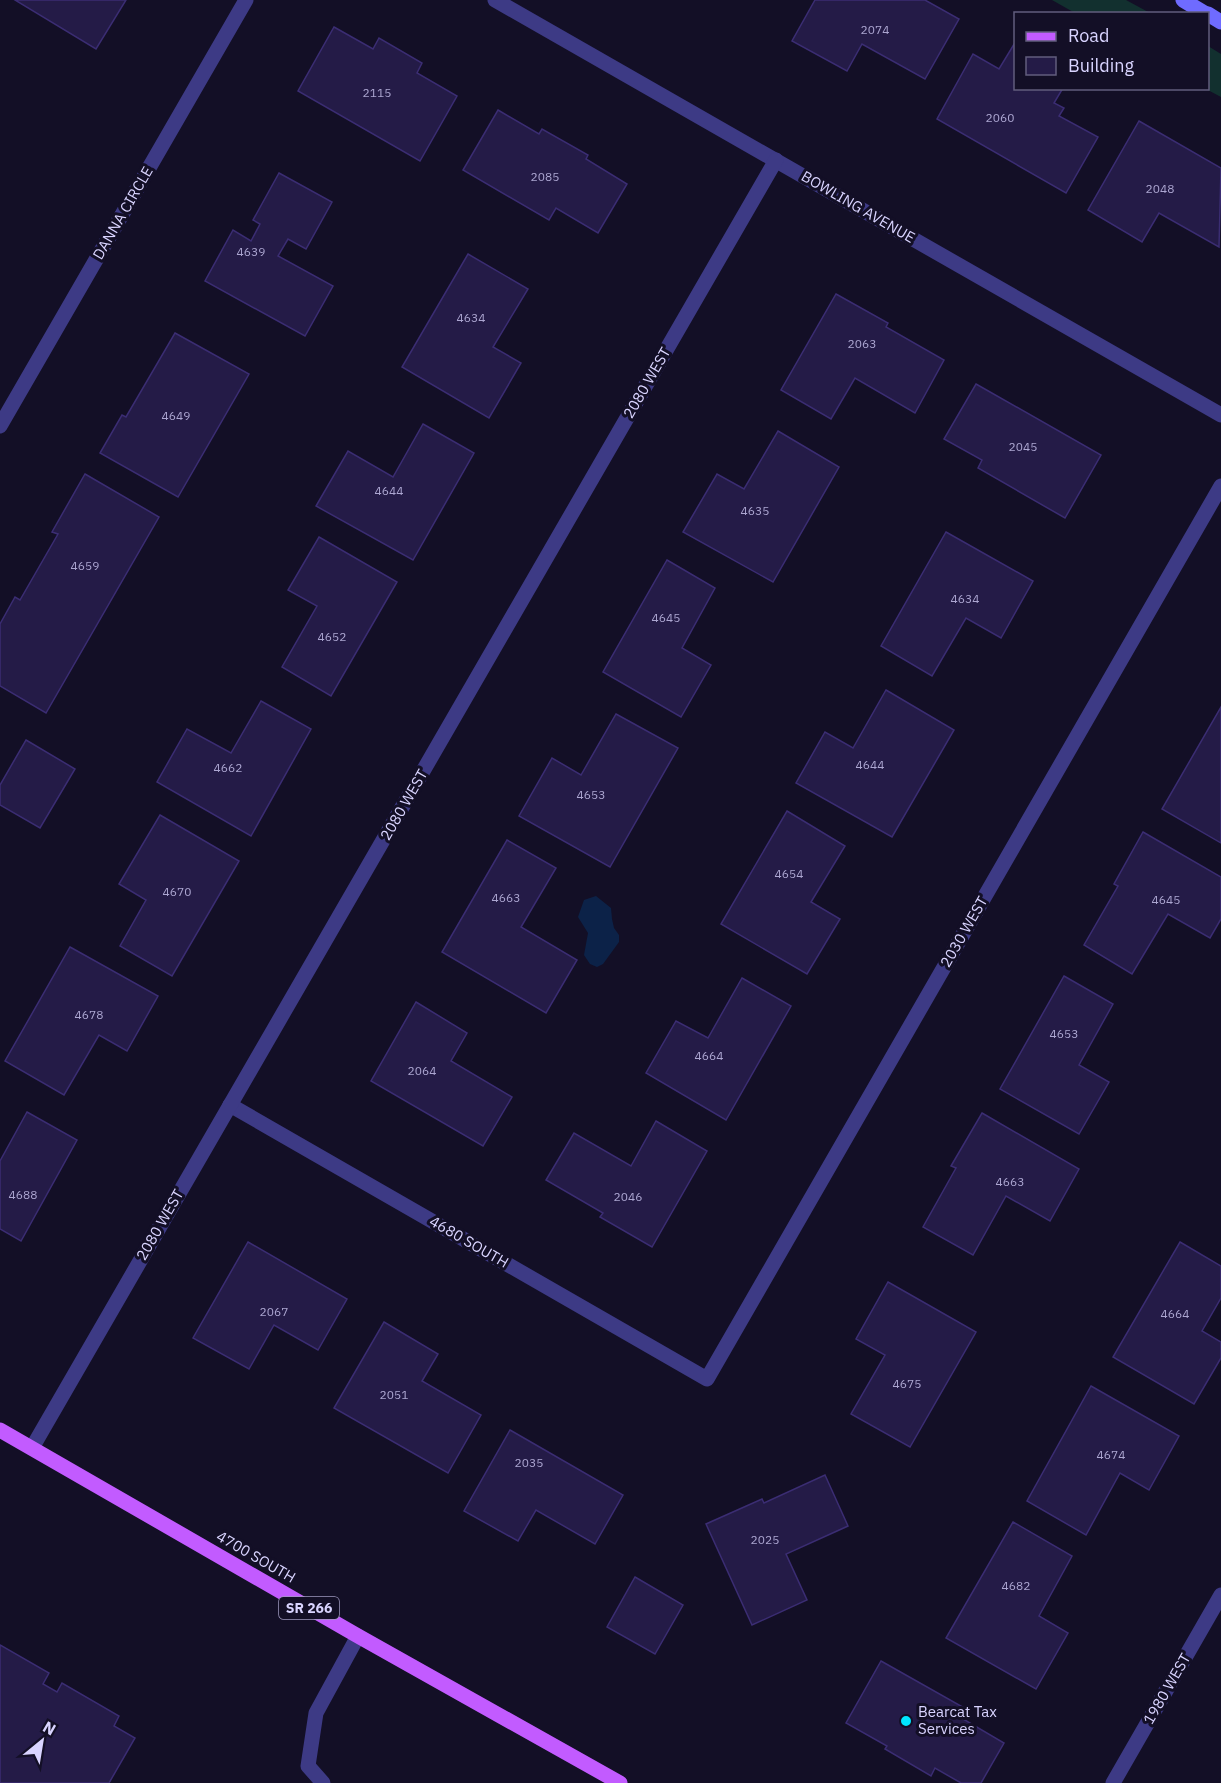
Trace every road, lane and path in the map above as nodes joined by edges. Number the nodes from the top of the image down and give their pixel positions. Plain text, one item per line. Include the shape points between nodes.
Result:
1 (246, 0) edge
2 (495, 0) edge
3 (1183, 0) edge
4 (1204, 12) edge
5 (776, 160) junction
6 (1221, 415) edge
7 (0, 426) edge
8 (1221, 486) edge
9 (230, 1105) junction
10 (707, 1379) joint
11 (0, 1430) edge
12 (32, 1448) junction
13 (1221, 1595) edge
14 (358, 1636) junction
15 (323, 1783) edge
16 (620, 1783) edge
17 (1113, 1783) edge

1 - 7 street, DANNA CIRCLE
2 - 5 street, BOWLING AVENUE
3 - 4 street
5 - 6 street, BOWLING AVENUE
5 - 9 street, 2080 WEST
8 - 10 street, 2030 WEST
9 - 10 street, 4680 SOUTH
9 - 12 street, 2080 WEST
11 - 12 main road, 4700 SOUTH / SR 266
12 - 14 main road, 4700 SOUTH / SR 266
13 - 17 street, 1980 WEST
14 - 15 street via 316,1713 308,1766
14 - 16 main road, 4700 SOUTH / SR 266

